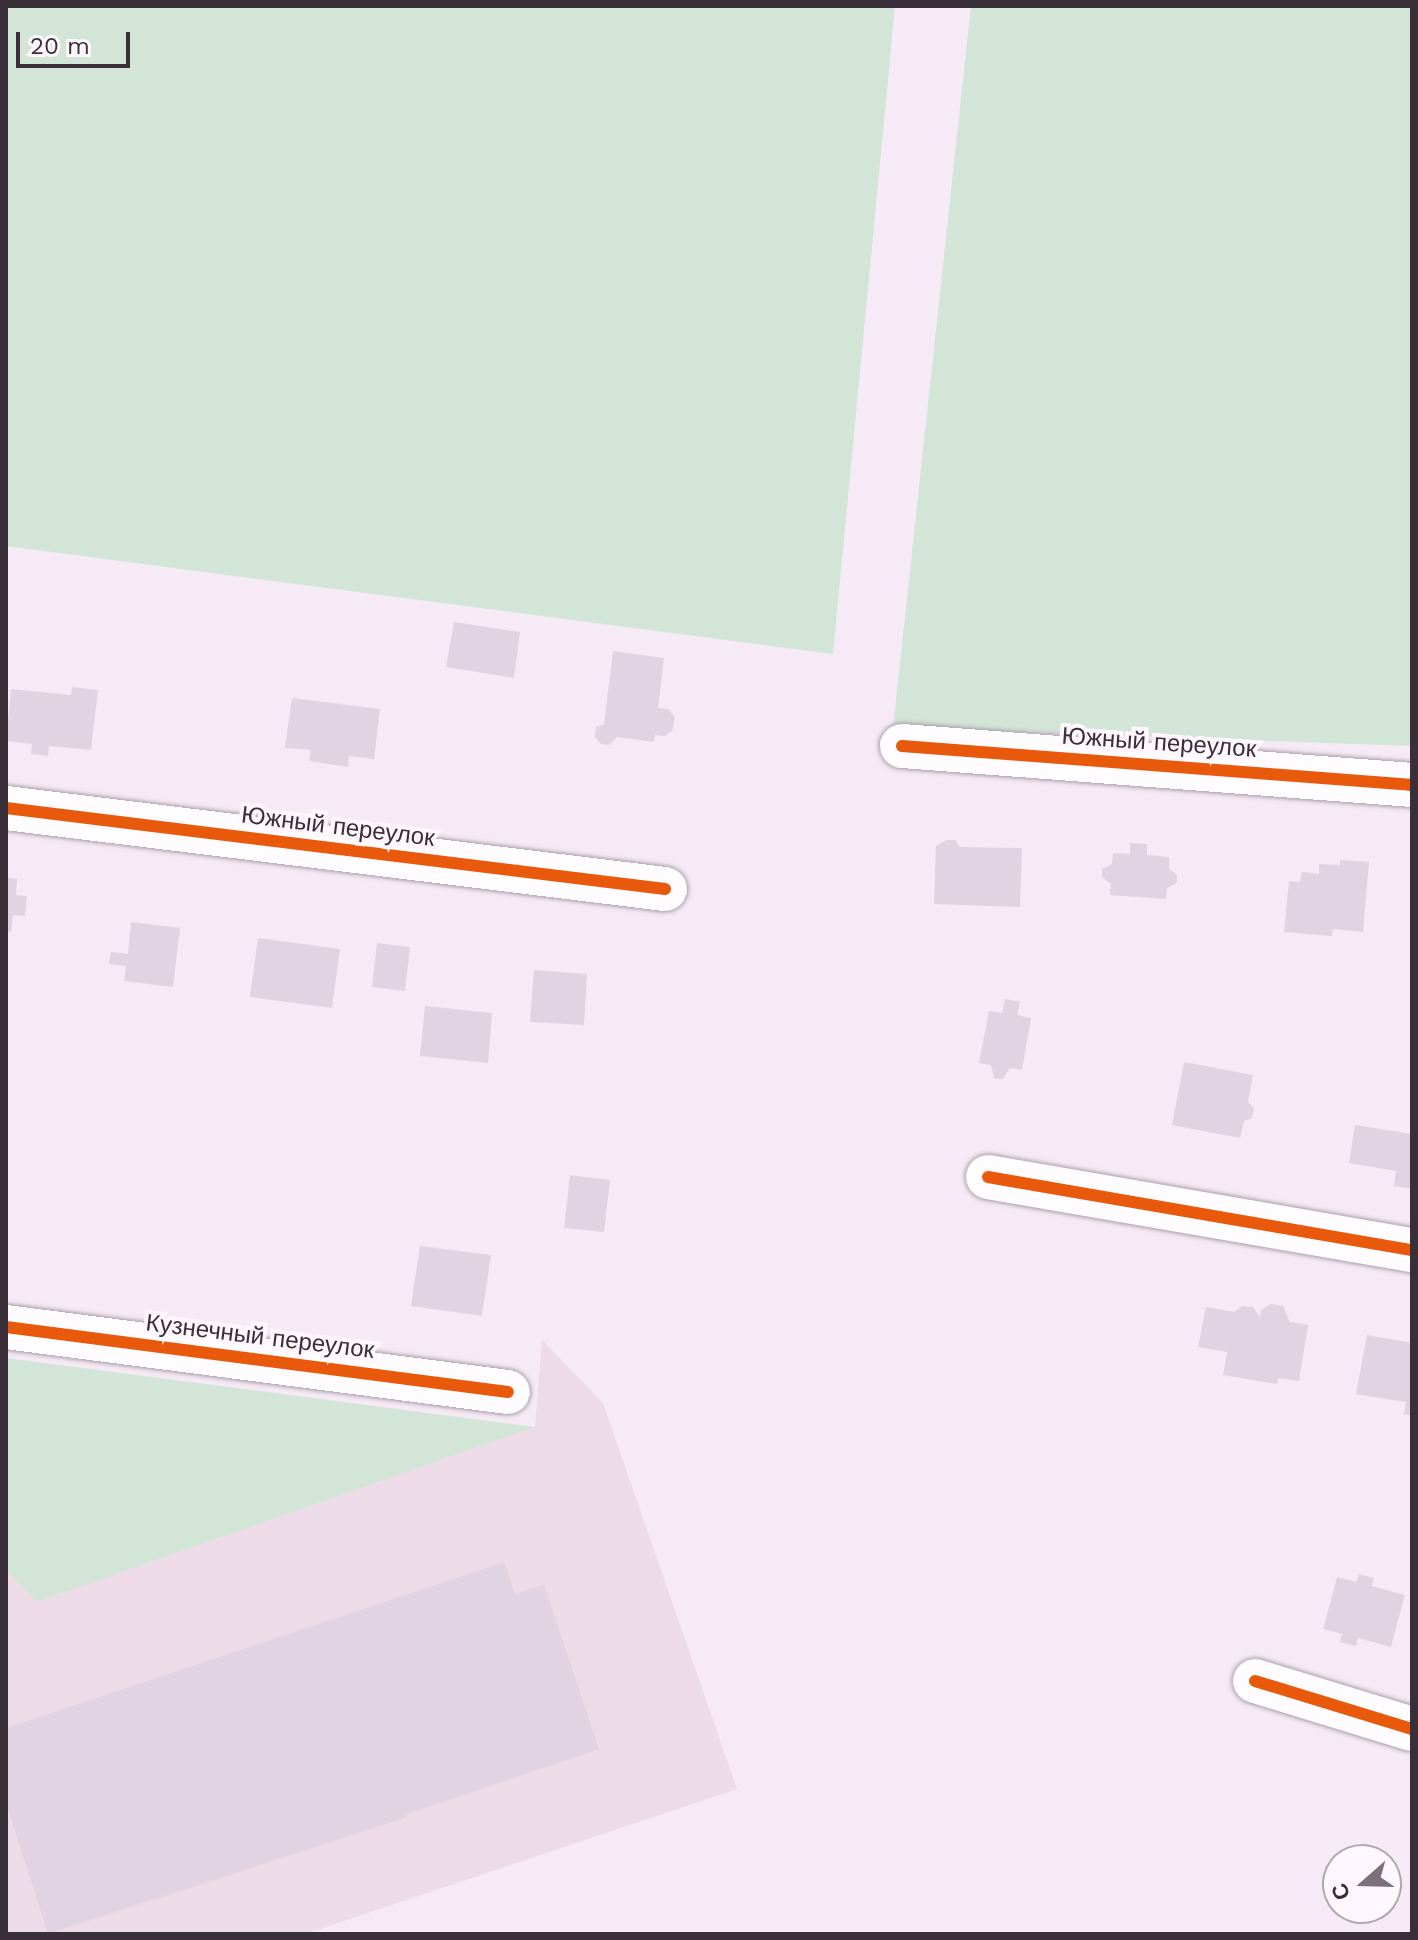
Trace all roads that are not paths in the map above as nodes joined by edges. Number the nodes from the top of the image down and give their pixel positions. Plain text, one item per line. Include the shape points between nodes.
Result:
1 (902, 746) dead end
2 (1412, 785) edge
3 (6, 808) edge
4 (665, 889) dead end
5 (988, 1177) dead end
6 (1412, 1250) edge
7 (6, 1327) edge
8 (508, 1392) dead end
9 (1255, 1681) dead end
10 (1412, 1729) edge

1 - 2 street, Южный переулок
3 - 4 street, Южный переулок
5 - 6 street
7 - 8 street, Кузнечный переулок
9 - 10 street

